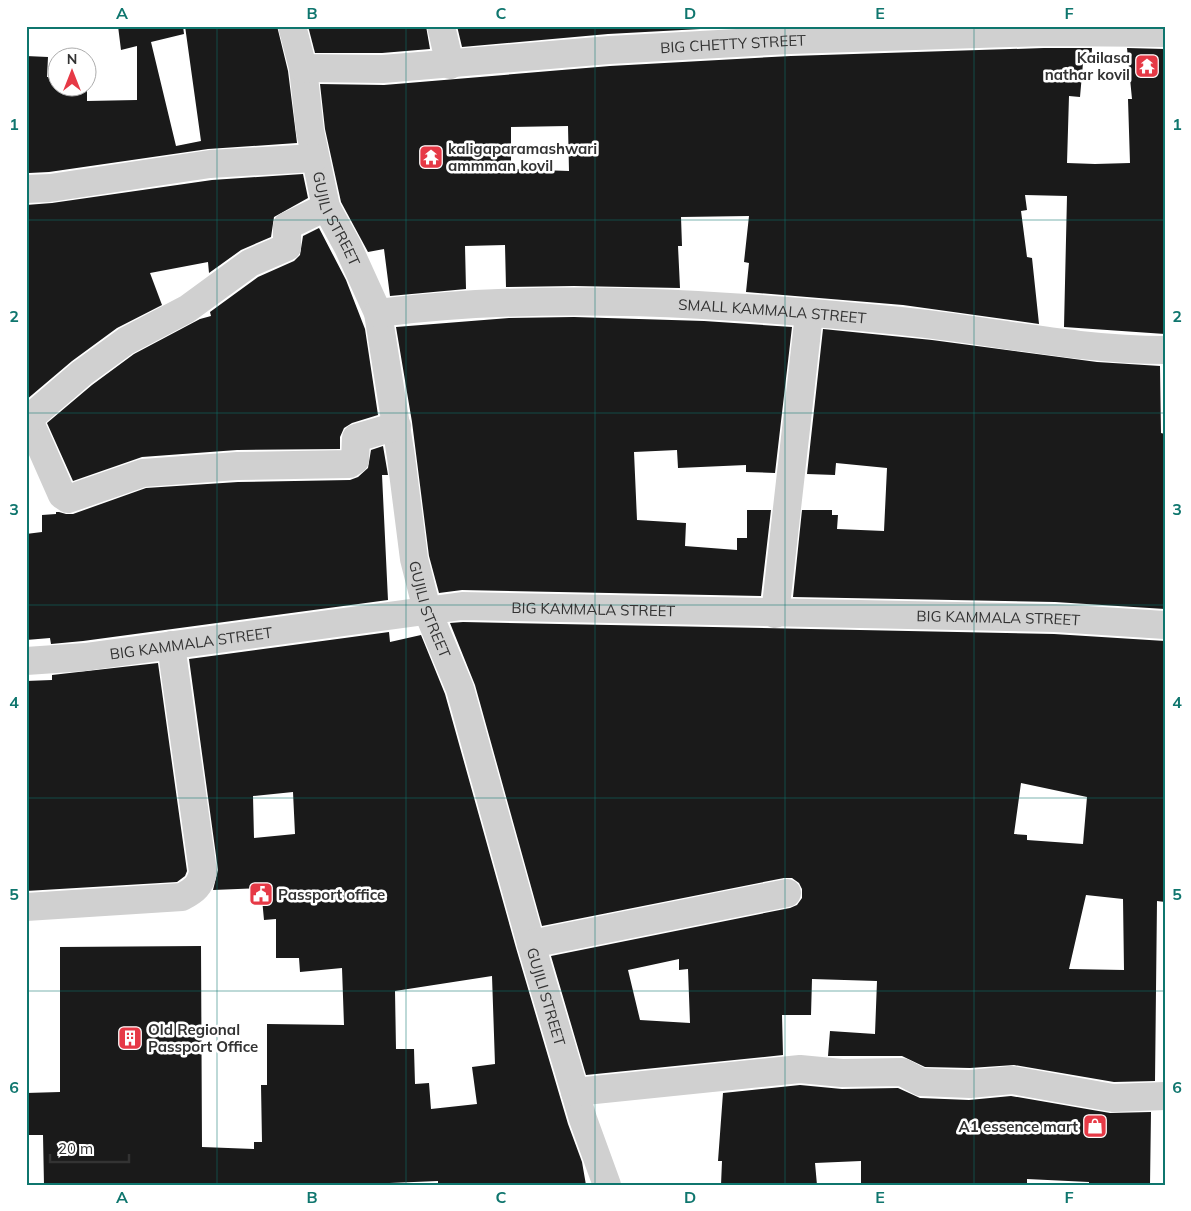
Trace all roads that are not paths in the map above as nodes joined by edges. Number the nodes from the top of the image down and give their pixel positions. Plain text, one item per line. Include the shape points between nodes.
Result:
1 (292, 26) edge
2 (441, 26) edge
3 (892, 32) edge
4 (1165, 33) edge
5 (450, 65) junction
6 (303, 68) junction
7 (314, 158) junction
8 (26, 189) edge
9 (326, 207) junction
10 (378, 313) junction
11 (809, 314) junction
12 (1165, 350) edge
13 (27, 420) edge
14 (396, 426) junction
15 (427, 610) junction
16 (775, 614) junction
17 (1165, 625) edge
18 (171, 645) junction
19 (26, 661) edge
20 (787, 894) dead end
21 (26, 906) edge
22 (531, 944) junction
23 (575, 1092) junction
24 (1165, 1096) edge
25 (607, 1185) edge

1 - 6 street, GUJILI STREET
2 - 5 street
3 - 4 street, BIG CHETTY STREET
3 - 5 street, BIG CHETTY STREET via 654,47
5 - 6 street, BIG CHETTY STREET
6 - 7 street, GUJILI STREET
7 - 8 street via 210,164
7 - 9 street, GUJILI STREET
9 - 10 street, GUJILI STREET
9 - 13 street via 288,226 287,247 250,263 187,309 126,341
10 - 11 street, SMALL KAMMALA STREET via 494,302 715,306
10 - 14 street, GUJILI STREET
11 - 12 street, SMALL KAMMALA STREET via 903,322 1110,349
11 - 16 street
13 - 14 street via 62,495 68,499 142,473 238,466 349,464 356,460 356,438
14 - 15 street, GUJILI STREET via 414,559
15 - 16 street, BIG KAMMALA STREET via 462,606
15 - 18 street, BIG KAMMALA STREET
15 - 22 street, GUJILI STREET via 460,689
16 - 17 street, BIG KAMMALA STREET via 1055,618
18 - 19 street, BIG KAMMALA STREET
18 - 21 street via 203,872 200,883 182,897
20 - 22 street
22 - 23 street, GUJILI STREET
23 - 24 street via 800,1070 902,1072 921,1082 970,1084 1012,1080 1113,1098
23 - 25 street, GUJILI STREET

